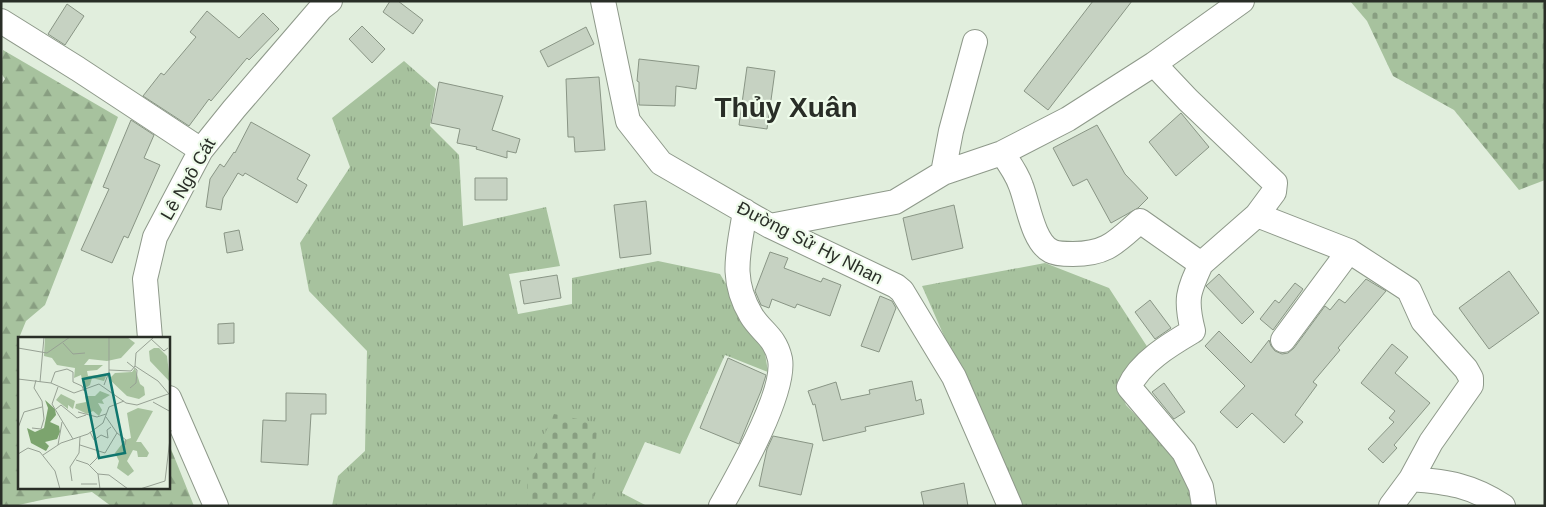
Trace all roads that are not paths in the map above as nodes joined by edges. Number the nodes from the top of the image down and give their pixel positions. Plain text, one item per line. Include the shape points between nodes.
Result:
1 (330, 1) edge
2 (603, 1) edge
3 (1242, 1) edge
4 (1, 21) edge
5 (975, 42) dead end
6 (1154, 64) junction
7 (201, 150) junction
8 (1002, 153) junction
9 (943, 173) junction
10 (745, 211) junction
11 (1257, 215) junction
12 (770, 226) junction
13 (1349, 251) junction
14 (1202, 264) junction
15 (150, 337) edge
16 (1283, 340) dead end
17 (170, 400) edge
18 (1411, 479) junction
19 (216, 506) edge
20 (721, 506) edge
21 (1010, 506) edge
22 (1204, 506) edge
23 (1391, 506) edge
24 (1503, 506) edge

1 - 7 street, Lê Ngô Cát
2 - 10 street, Đường Sử Hy Nhan via 628,121 661,163
3 - 6 street
4 - 7 street
5 - 9 street
6 - 8 street via 1068,119
6 - 11 street via 1275,183 1274,192
7 - 15 street, Lê Ngô Cát via 155,237 145,279
8 - 9 street
8 - 14 street via 1022,186 1036,232 1051,252 1089,254 1104,250 1140,221
9 - 12 street via 895,202
10 - 12 street, Đường Sử Hy Nhan
10 - 20 street via 736,264 739,285 752,316 772,339 780,360 777,390 745,463
11 - 13 street
11 - 14 street
12 - 21 street, Đường Sử Hy Nhan via 896,286 902,292 954,377
13 - 16 street
13 - 18 street via 1409,290 1424,321 1466,369 1470,378 1471,385 1430,442
14 - 22 street via 1189,290 1188,311 1193,331 1164,349 1133,377 1129,387 1184,452 1201,487
17 - 19 street
18 - 23 street
18 - 24 street via 1449,482 1484,493

